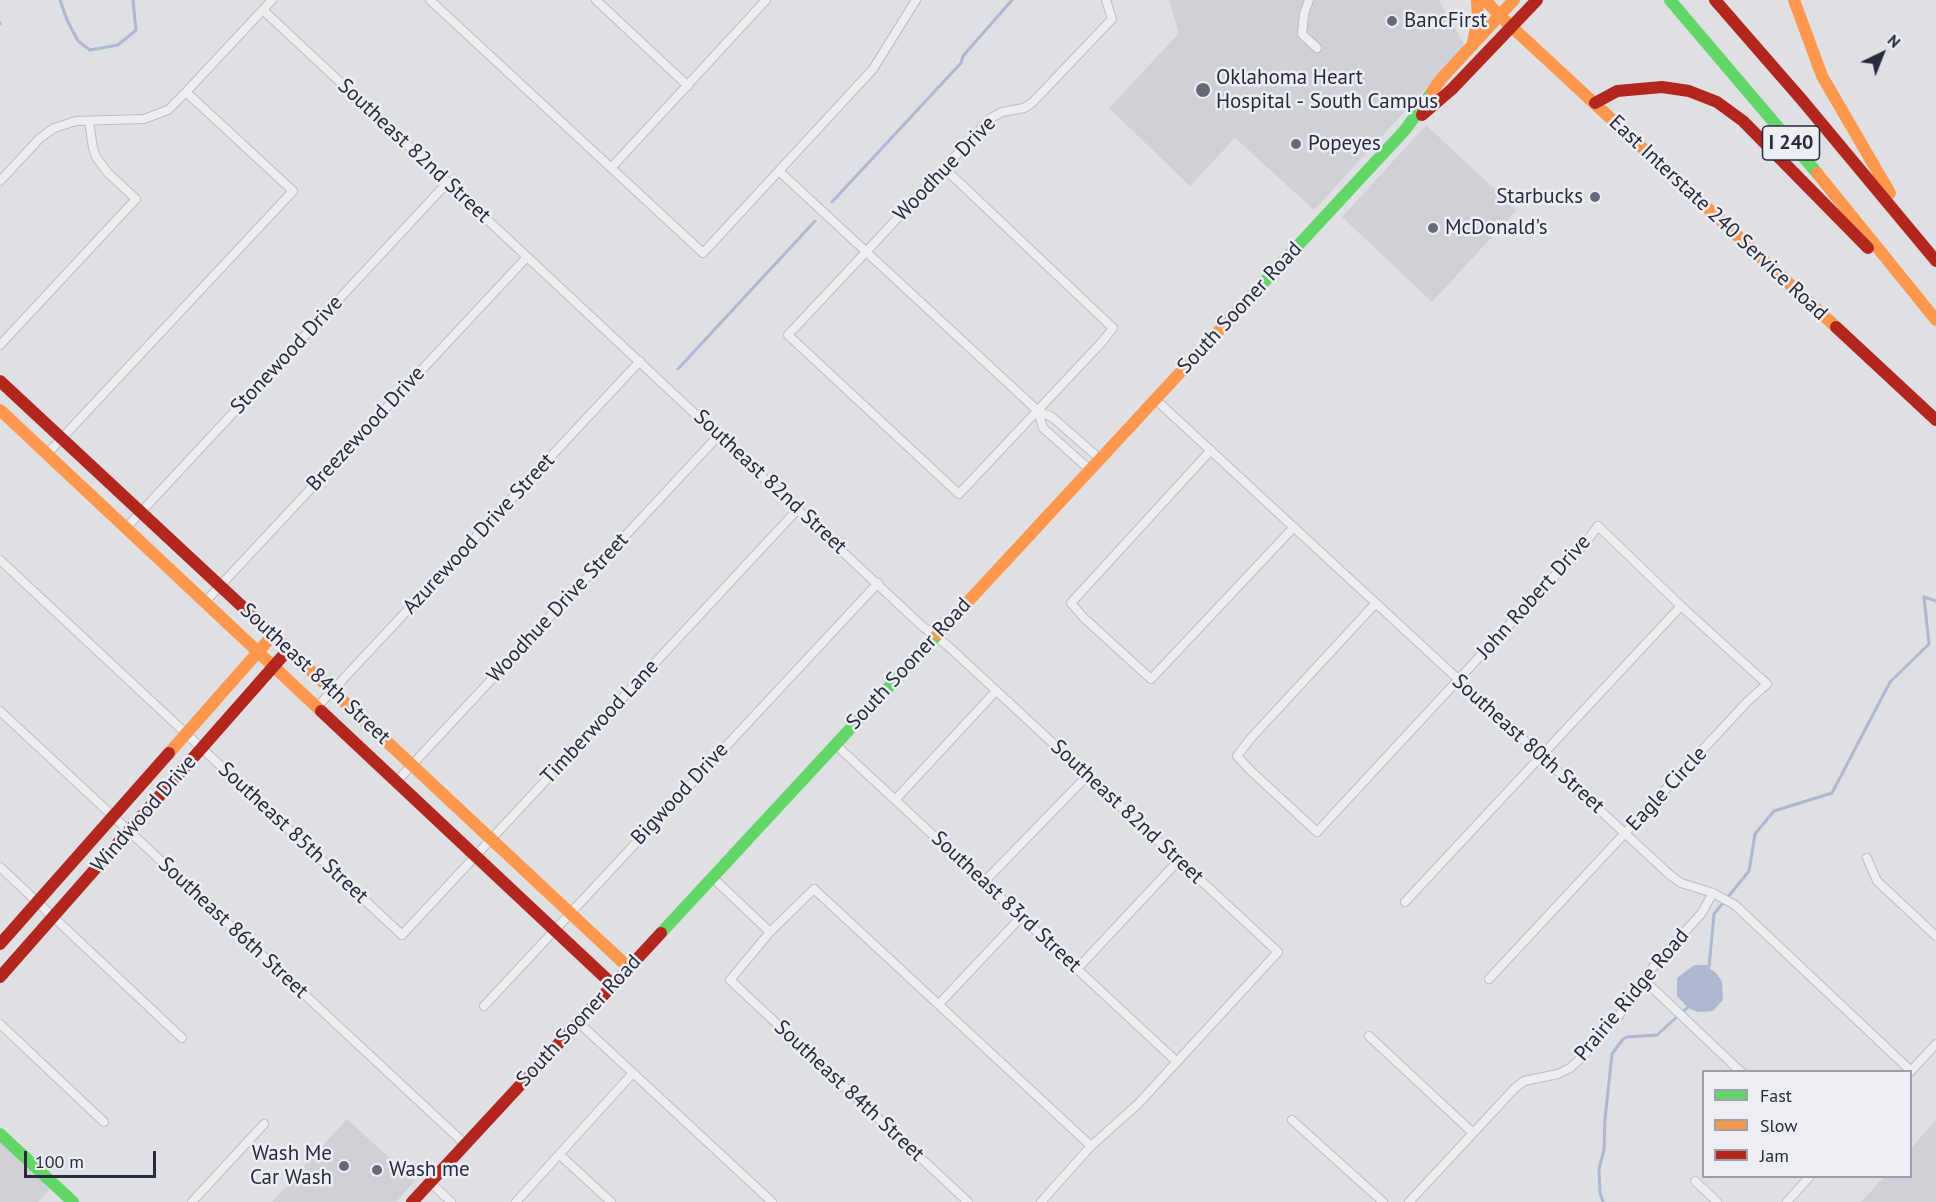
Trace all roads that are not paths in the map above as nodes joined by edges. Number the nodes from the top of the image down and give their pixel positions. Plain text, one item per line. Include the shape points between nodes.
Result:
1 (272, 0) edge
2 (430, 0) edge
3 (596, 0) edge
4 (916, 0) edge
5 (1106, 0) edge
6 (1309, 0) edge
7 (1477, 0) edge
8 (1485, 0) edge
9 (1514, 0) edge
10 (1537, 0) edge
11 (1670, 0) edge
12 (1715, 0) edge
13 (1794, 0) edge
14 (764, 1) edge
15 (262, 10) junction
16 (1500, 16) junction
17 (1512, 28) junction
18 (1472, 46) junction
19 (1317, 48) dead end
20 (688, 86) junction
21 (186, 92) junction
22 (1594, 103) junction
23 (89, 121) junction
24 (1407, 128) junction
25 (611, 168) junction
26 (944, 168) junction
27 (780, 171) junction
28 (0, 181) edge
29 (448, 182) junction
30 (1909, 228) junction
31 (866, 252) junction
32 (527, 257) junction
33 (1936, 261) edge
34 (1910, 287) junction
35 (1936, 320) edge
36 (0, 345) edge
37 (640, 361) junction
38 (0, 381) edge
39 (1155, 399) junction
40 (0, 410) edge
41 (1038, 411) junction
42 (1936, 420) edge
43 (719, 435) junction
44 (61, 438) junction
45 (1211, 450) junction
46 (47, 454) junction
47 (1100, 459) junction
48 (1090, 470) junction
49 (798, 509) junction
50 (141, 512) junction
51 (1294, 527) junction
52 (126, 528) junction
53 (0, 560) edge
54 (878, 583) junction
55 (220, 586) junction
56 (205, 602) junction
57 (1375, 604) junction
58 (1681, 606) junction
59 (273, 635) junction
60 (935, 636) junction
61 (288, 650) junction
62 (258, 651) junction
63 (274, 666) junction
64 (1458, 680) junction
65 (332, 690) junction
66 (996, 691) junction
67 (318, 706) junction
68 (0, 711) edge
69 (186, 734) junction
70 (835, 744) junction
71 (202, 748) junction
72 (1540, 757) junction
73 (412, 764) junction
74 (1087, 776) junction
75 (397, 781) junction
76 (895, 800) junction
77 (112, 816) junction
78 (129, 831) junction
79 (1626, 834) junction
80 (490, 839) junction
81 (475, 855) junction
82 (1867, 858) dead end
83 (1179, 860) junction
84 (0, 867) edge
85 (712, 877) junction
86 (984, 882) junction
87 (1717, 895) junction
88 (37, 901) junction
89 (1405, 902) dead end
90 (570, 913) junction
91 (54, 916) junction
92 (1021, 917) junction
93 (555, 930) junction
94 (770, 932) junction
95 (402, 935) joint
96 (1936, 936) edge
97 (0, 944) edge
98 (629, 968) junction
99 (1078, 968) junction
100 (0, 977) edge
101 (1643, 979) junction
102 (1489, 980) dead end
103 (614, 985) junction
104 (939, 1004) junction
105 (484, 1006) dead end
106 (578, 1022) junction
107 (0, 1024) edge
108 (1369, 1036) dead end
109 (182, 1038) dead end
110 (1936, 1044) edge
111 (1176, 1061) junction
112 (1740, 1070) edge
113 (1910, 1070) edge
114 (1912, 1070) edge
115 (633, 1073) junction
116 (1292, 1119) dead end
117 (104, 1122) dead end
118 (264, 1124) dead end
119 (1473, 1133) junction
120 (0, 1134) edge
121 (465, 1144) junction
122 (1091, 1146) junction
123 (560, 1155) junction
124 (1808, 1178) edge
125 (1695, 1181) dead end
126 (430, 1182) junction
127 (73, 1202) edge
128 (192, 1202) edge
129 (412, 1202) edge
130 (451, 1202) edge
131 (516, 1202) edge
132 (611, 1202) edge
133 (772, 1202) edge
134 (968, 1202) edge
135 (1041, 1202) edge
136 (1383, 1202) edge
137 (1409, 1202) edge
138 (1717, 1202) edge
139 (1787, 1202) edge

1 - 15 street
2 - 25 street
3 - 20 street
4 - 27 street via 873,69
5 - 26 street, Woodhue Drive via 1112,19 1032,103 991,118
6 - 19 street via 1302,34
7 - 18 main road via 1478,20
8 - 16 main road, East Interstate 240 Service Road
9 - 16 main road, South Sooner Road
10 - 17 main road, South Sooner Road
11 - 34 main road, I 240
12 - 30 main road, I 240
13 - 30 main road via 1822,76
14 - 20 street
15 - 21 street
15 - 29 street, Southeast 82nd Street
16 - 17 main road, East Interstate 240 Service Road
16 - 18 main road, South Sooner Road
17 - 22 main road, East Interstate 240 Service Road
17 - 24 main road, South Sooner Road
18 - 24 main road, South Sooner Road via 1441,79
20 - 25 street
21 - 23 street via 168,110 152,117
21 - 44 street via 293,190
22 - 34 main road via 1617,91 1654,87 1689,91 1717,102 1743,121
22 - 42 main road, East Interstate 240 Service Road
23 - 28 street via 68,123 47,132
23 - 36 street via 96,157 136,199
24 - 39 main road, South Sooner Road
25 - 27 street via 703,253
26 - 31 street, Woodhue Drive
26 - 41 street via 1113,328
27 - 31 street
29 - 32 street, Southeast 82nd Street
29 - 50 street, Stonewood Drive
30 - 33 main road, I 240
31 - 41 street
31 - 41 street, Woodhue Drive via 788,335 959,494
32 - 37 street, Southeast 82nd Street
32 - 55 street, Breezewood Drive
34 - 35 main road, I 240
37 - 43 street, Southeast 82nd Street
37 - 65 street, Azurewood Drive Street
38 - 44 main road, Southeast 84th Street
39 - 45 street, Southeast 80th Street
39 - 47 main road, South Sooner Road
40 - 46 main road, Southeast 84th Street
41 - 47 street via 1052,417
41 - 48 street via 1043,428
43 - 49 street, Southeast 82nd Street
43 - 73 street, Woodhue Drive Street
44 - 46 street
44 - 50 main road, Southeast 84th Street
45 - 51 street, Southeast 80th Street
45 - 51 street via 1071,603 1084,618 1151,679
46 - 52 main road, Southeast 84th Street
47 - 48 main road, South Sooner Road
48 - 60 main road, South Sooner Road
49 - 54 street, Southeast 82nd Street
49 - 80 street, Timberwood Lane
50 - 52 street, Stonewood Drive
50 - 55 main road, Southeast 84th Street
51 - 57 street, Southeast 80th Street
52 - 56 main road, Southeast 84th Street
53 - 69 street, Southeast 85th Street
54 - 60 street, Southeast 82nd Street
54 - 90 street, Bigwood Drive
55 - 56 street, Breezewood Drive
55 - 59 main road, Southeast 84th Street
56 - 62 main road, Southeast 84th Street
57 - 64 street, Southeast 80th Street
57 - 64 street, John Robert Drive via 1237,756 1317,832
58 - 64 street, John Robert Drive via 1598,526
58 - 72 street
58 - 79 street, Eagle Circle via 1767,684
59 - 61 main road, Southeast 84th Street
59 - 62 main road, Windwood Drive
60 - 66 street, Southeast 82nd Street
60 - 70 main road, South Sooner Road
61 - 63 main road, Windwood Drive
61 - 65 main road, Southeast 84th Street
62 - 63 main road, Southeast 84th Street
62 - 69 main road, Windwood Drive
63 - 67 main road, Southeast 84th Street
63 - 71 main road, Windwood Drive
64 - 72 street, Southeast 80th Street
65 - 67 street, Azurewood Drive Street
65 - 73 main road, Southeast 84th Street
66 - 74 street, Southeast 82nd Street
66 - 76 street
67 - 75 main road, Southeast 84th Street
68 - 77 street, Southeast 86th Street
69 - 71 street, Southeast 85th Street
69 - 77 main road, Windwood Drive
70 - 76 street, Southeast 83rd Street
70 - 85 main road, South Sooner Road
71 - 78 main road, Windwood Drive
71 - 95 street, Southeast 85th Street
72 - 79 street, Southeast 80th Street
72 - 89 street
73 - 75 street, Woodhue Drive Street
73 - 80 main road, Southeast 84th Street
74 - 83 street, Southeast 82nd Street
74 - 86 street
75 - 81 main road, Southeast 84th Street
76 - 86 street, Southeast 83rd Street
77 - 78 street, Southeast 86th Street
77 - 88 main road, Windwood Drive
78 - 91 main road, Windwood Drive
78 - 121 street, Southeast 86th Street
79 - 87 street, Southeast 80th Street via 1670,875 1690,887
79 - 102 street, Eagle Circle
80 - 81 street, Timberwood Lane
80 - 90 main road, Southeast 84th Street
81 - 93 main road, Southeast 84th Street
81 - 95 street, Timberwood Lane
82 - 96 street via 1877,881
83 - 99 street
83 - 111 street, Southeast 82nd Street via 1278,952
84 - 88 street
85 - 94 street
85 - 98 main road, South Sooner Road
86 - 92 street, Southeast 83rd Street
87 - 101 street, Prairie Ridge Road
87 - 113 street, Southeast 80th Street via 1753,921
88 - 91 street
88 - 97 main road, Windwood Drive
90 - 93 street, Bigwood Drive
90 - 98 main road, Southeast 84th Street
91 - 100 main road, Windwood Drive
91 - 109 street
92 - 99 street, Southeast 83rd Street
92 - 104 street
93 - 103 main road, Southeast 84th Street
93 - 105 street, Bigwood Drive
94 - 104 street via 814,889
94 - 134 street, Southeast 84th Street via 730,980
98 - 103 main road, South Sooner Road
99 - 111 street, Southeast 83rd Street
101 - 112 street
101 - 119 street, Prairie Ridge Road via 1618,1017 1570,1068 1515,1088
103 - 106 main road, South Sooner Road
104 - 122 street
106 - 115 street
106 - 121 main road, South Sooner Road
107 - 117 street
108 - 119 street
110 - 114 street
111 - 122 street via 1138,1104
115 - 123 street
115 - 133 street
116 - 136 street
118 - 128 street
119 - 137 street, Prairie Ridge Road
120 - 127 main road
121 - 126 main road, South Sooner Road
122 - 135 street
123 - 131 street
123 - 132 street
124 - 139 street
125 - 138 street
126 - 129 main road, South Sooner Road
126 - 130 street

